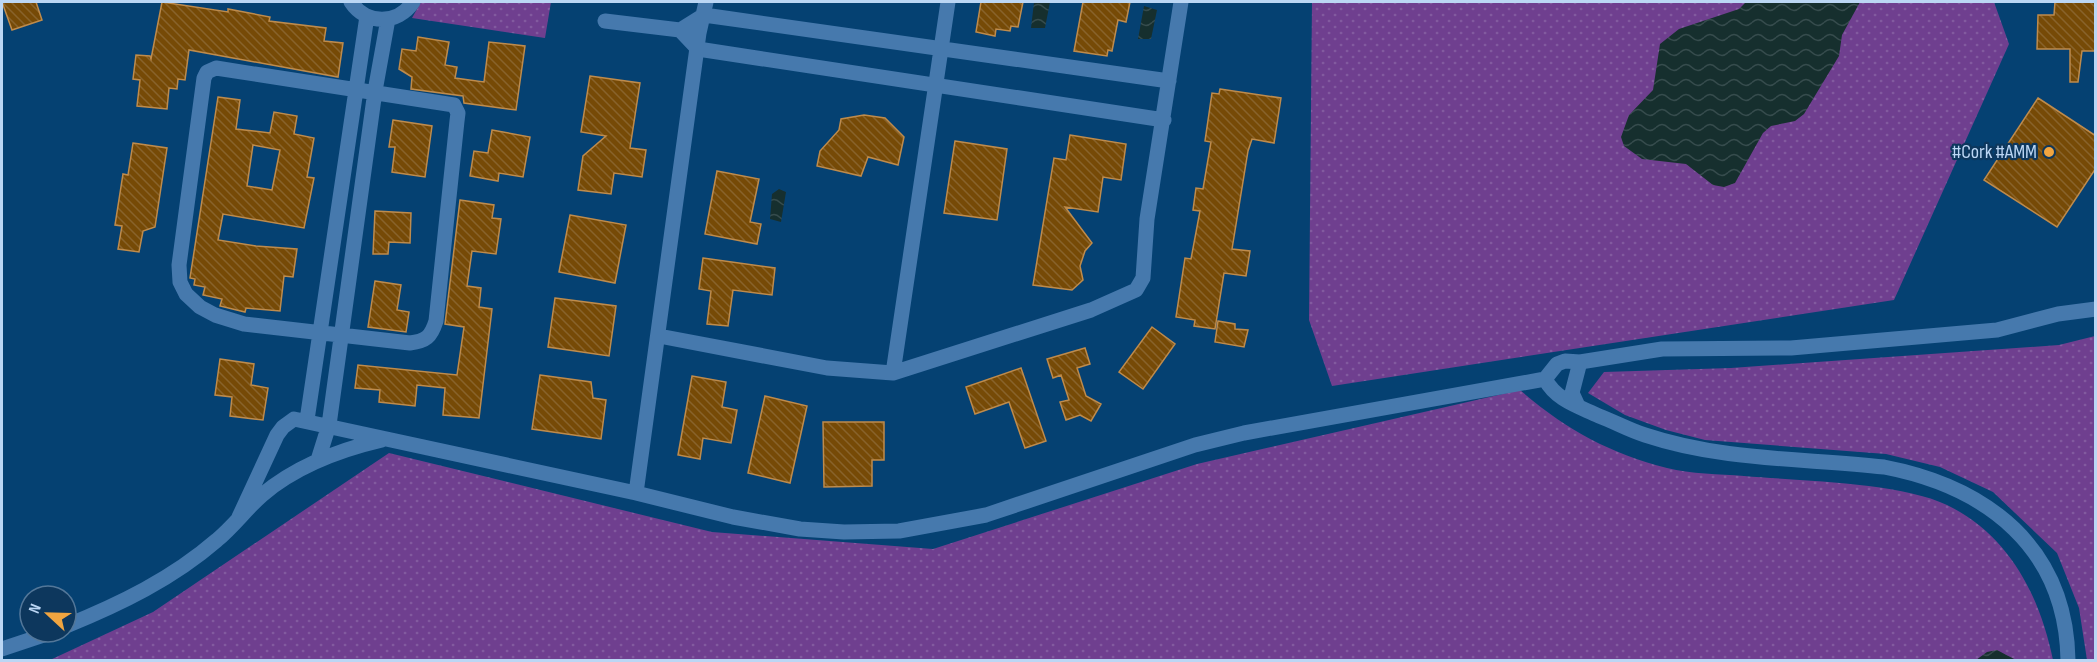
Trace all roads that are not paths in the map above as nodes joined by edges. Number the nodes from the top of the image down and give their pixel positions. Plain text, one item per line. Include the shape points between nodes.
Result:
1 (351, 2) edge
2 (413, 2) edge
3 (948, 2) edge
4 (1181, 2) edge
5 (705, 8) edge
6 (367, 16) junction
7 (388, 19) junction
8 (605, 21) dead end
9 (680, 30) junction
10 (941, 48) junction
11 (698, 49) junction
12 (1169, 81) junction
13 (935, 84) junction
14 (357, 89) junction
15 (375, 91) junction
16 (1164, 120) junction
17 (2096, 309) edge
18 (321, 332) junction
19 (342, 334) junction
20 (659, 336) junction
21 (1580, 362) junction
22 (893, 373) junction
23 (1545, 379) junction
24 (1578, 406) junction
25 (307, 420) junction
26 (329, 425) junction
27 (384, 439) junction
28 (318, 460) junction
29 (636, 493) junction
30 (239, 517) junction
31 (78, 621) edge
32 (18, 644) edge
33 (2, 649) edge
34 (2068, 660) edge

1 - 6 street
2 - 7 street via 401,14
3 - 10 street
4 - 12 street
5 - 9 street
5 - 10 street
5 - 11 street
6 - 7 street
6 - 14 street
7 - 15 street
8 - 9 street
9 - 11 street
10 - 12 street
10 - 13 street
11 - 13 street
11 - 20 street
12 - 16 street
13 - 16 street
13 - 22 street
14 - 15 street
14 - 18 street
14 - 18 street via 216,68 204,78 180,282 186,294 215,315 244,324
15 - 19 street
15 - 19 street via 446,102 454,105 458,114 436,321 432,335 410,343
16 - 22 street via 1147,219 1143,278 1136,290 1091,310
17 - 21 street via 1997,330 1802,347 1662,350
18 - 19 street
18 - 25 street
19 - 26 street
20 - 22 street via 827,368
20 - 29 street
21 - 23 street via 1557,364
21 - 24 street via 1572,393
23 - 24 street via 1552,393
23 - 29 street via 1244,433 1195,445 986,515 899,531 800,529
24 - 34 street via 1631,430 1691,447 1740,456 1884,467 1952,486 2010,523 2045,565 2064,623
25 - 26 street
25 - 30 street via 294,419 283,427
26 - 27 street
26 - 28 street
27 - 28 street
27 - 29 street
28 - 30 street via 263,494
30 - 31 street via 217,540 145,591
32 - 33 street

